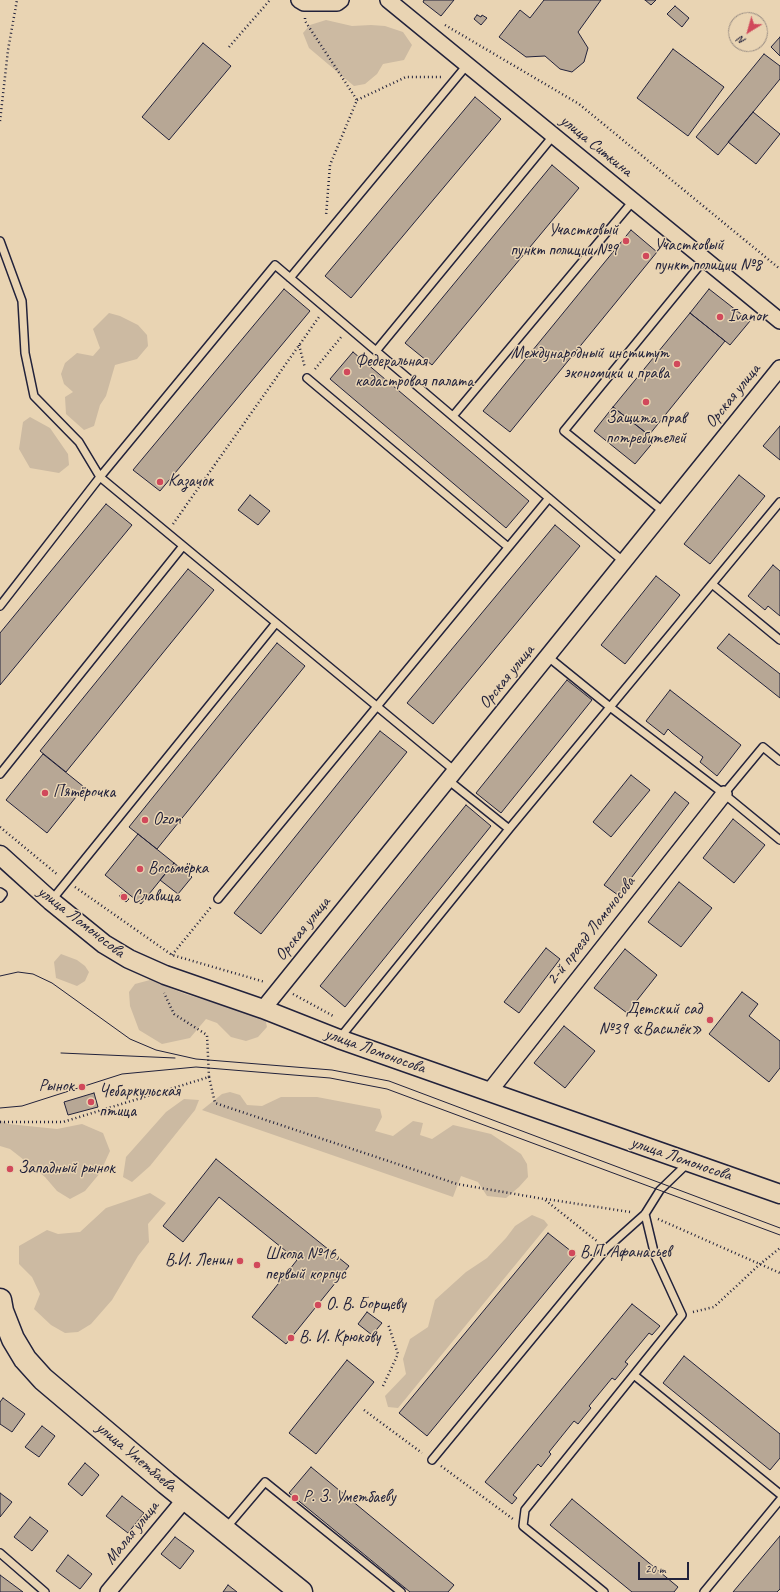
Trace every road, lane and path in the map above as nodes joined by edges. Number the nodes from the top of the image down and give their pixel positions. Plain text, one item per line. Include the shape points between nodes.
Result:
1 (17, 0) edge
2 (270, 0) edge
3 (342, 0) edge
4 (388, 0) edge
5 (301, 2) edge
6 (444, 24) dead end
7 (229, 47) dead end
8 (463, 71) junction
9 (357, 100) junction
10 (0, 121) edge
11 (553, 136) junction
12 (633, 201) junction
13 (324, 237) junction
14 (0, 240) edge
15 (705, 259) junction
16 (780, 269) edge
17 (290, 278) junction
18 (325, 308) junction
19 (780, 321) edge
20 (349, 328) junction
21 (299, 345) junction
22 (376, 351) junction
23 (780, 368) edge
24 (307, 378) junction
25 (453, 416) junction
26 (100, 477) junction
27 (549, 498) junction
28 (780, 502) edge
29 (664, 512) junction
30 (167, 532) junction
31 (183, 546) junction
32 (508, 547) junction
33 (624, 562) junction
34 (712, 584) junction
35 (0, 606) edge
36 (276, 623) junction
37 (780, 640) edge
38 (548, 656) junction
39 (377, 706) junction
40 (610, 707) junction
41 (780, 761) edge
42 (0, 774) edge
43 (451, 775) junction
44 (724, 794) junction
45 (0, 827) edge
46 (509, 829) junction
47 (780, 840) edge
48 (0, 855) edge
49 (66, 881) junction
50 (0, 892) edge
51 (0, 898) edge
52 (218, 899) joint
53 (51, 901) junction
54 (172, 955) junction
55 (162, 987) dead end
56 (281, 987) junction
57 (263, 1009) junction
58 (344, 1032) junction
59 (209, 1077) junction
60 (489, 1092) junction
61 (0, 1122) edge
62 (689, 1162) junction
63 (780, 1194) edge
64 (544, 1199) junction
65 (645, 1214) junction
66 (606, 1248) junction
67 (780, 1248) edge
68 (759, 1265) junction
69 (780, 1273) edge
70 (0, 1300) edge
71 (682, 1315) junction
72 (388, 1324) dead end
73 (6, 1343) edge
74 (634, 1375) junction
75 (383, 1386) dead end
76 (364, 1410) dead end
77 (432, 1460) junction
78 (780, 1494) edge
79 (185, 1498) junction
80 (780, 1500) edge
81 (523, 1526) junction
82 (224, 1530) junction
83 (0, 1553) edge
84 (45, 1592) edge
85 (108, 1592) edge
86 (301, 1592) edge
87 (401, 1592) edge
88 (604, 1592) edge
89 (704, 1592) edge

1 - 10 path
2 - 7 path
3 - 5 street via 337,3
4 - 8 street, улица Ситкина
5 - 9 path via 305,21
6 - 16 path via 578,104
8 - 9 path via 406,77
8 - 11 street, улица Ситкина
8 - 13 lane
9 - 13 path via 330,165
11 - 12 street, улица Ситкина
11 - 22 lane
12 - 15 street, улица Ситкина
12 - 25 lane
13 - 17 lane
14 - 26 lane via 22,301 25,354 34,396 79,442
15 - 19 street, улица Ситкина
15 - 29 lane via 564,431
17 - 18 lane
17 - 26 lane via 275,265
18 - 20 lane
18 - 21 path
20 - 22 lane
20 - 24 path
21 - 24 path
21 - 30 path
22 - 25 lane
23 - 29 street, Орская улица
24 - 32 lane
25 - 27 lane
26 - 30 lane
26 - 35 lane
27 - 32 lane
27 - 33 lane
28 - 34 lane
29 - 33 street, Орская улица
30 - 31 lane
31 - 36 lane
31 - 42 lane
32 - 39 lane
33 - 38 street, Орская улица
34 - 37 lane
34 - 40 lane
36 - 39 lane
36 - 49 lane
38 - 40 lane
38 - 43 street, Орская улица
39 - 43 lane
39 - 52 lane
40 - 44 lane
40 - 46 lane
41 - 44 lane via 764,747
43 - 46 lane
43 - 56 street, Орская улица
44 - 47 lane
44 - 60 street, 2-й проезд Ломоносова
45 - 49 path
46 - 58 lane
48 - 53 street, улица Ломоносова
49 - 53 lane
49 - 54 path
50 - 51 lane via 3,894
52 - 54 path
53 - 57 street, улица Ломоносова via 104,944 128,959 165,975
54 - 56 path
55 - 59 path via 174,1014 207,1035
56 - 57 street, Орская улица
56 - 58 path
57 - 58 street, улица Ломоносова
58 - 60 street, улица Ломоносова
59 - 61 path via 63,1122
59 - 64 path via 215,1103 457,1184
60 - 62 street, улица Ломоносова
62 - 63 street, улица Ломоносова
62 - 65 lane via 660,1190
64 - 65 path
64 - 66 path
65 - 66 lane
65 - 68 path
65 - 71 lane via 655,1256
66 - 77 lane
67 - 68 path
68 - 69 path
68 - 71 path via 714,1307
70 - 73 main road, улица Уметбаева
71 - 74 lane
72 - 75 path via 398,1354
73 - 79 main road, улица Уметбаева via 25,1359 42,1379
74 - 78 lane
74 - 81 lane via 525,1510
76 - 77 path
77 - 81 path
79 - 82 main road, улица Уметбаева
79 - 85 street, Малая улица
80 - 89 lane
81 - 88 lane
82 - 86 main road, улица Уметбаева
82 - 87 lane via 265,1482
83 - 84 lane

